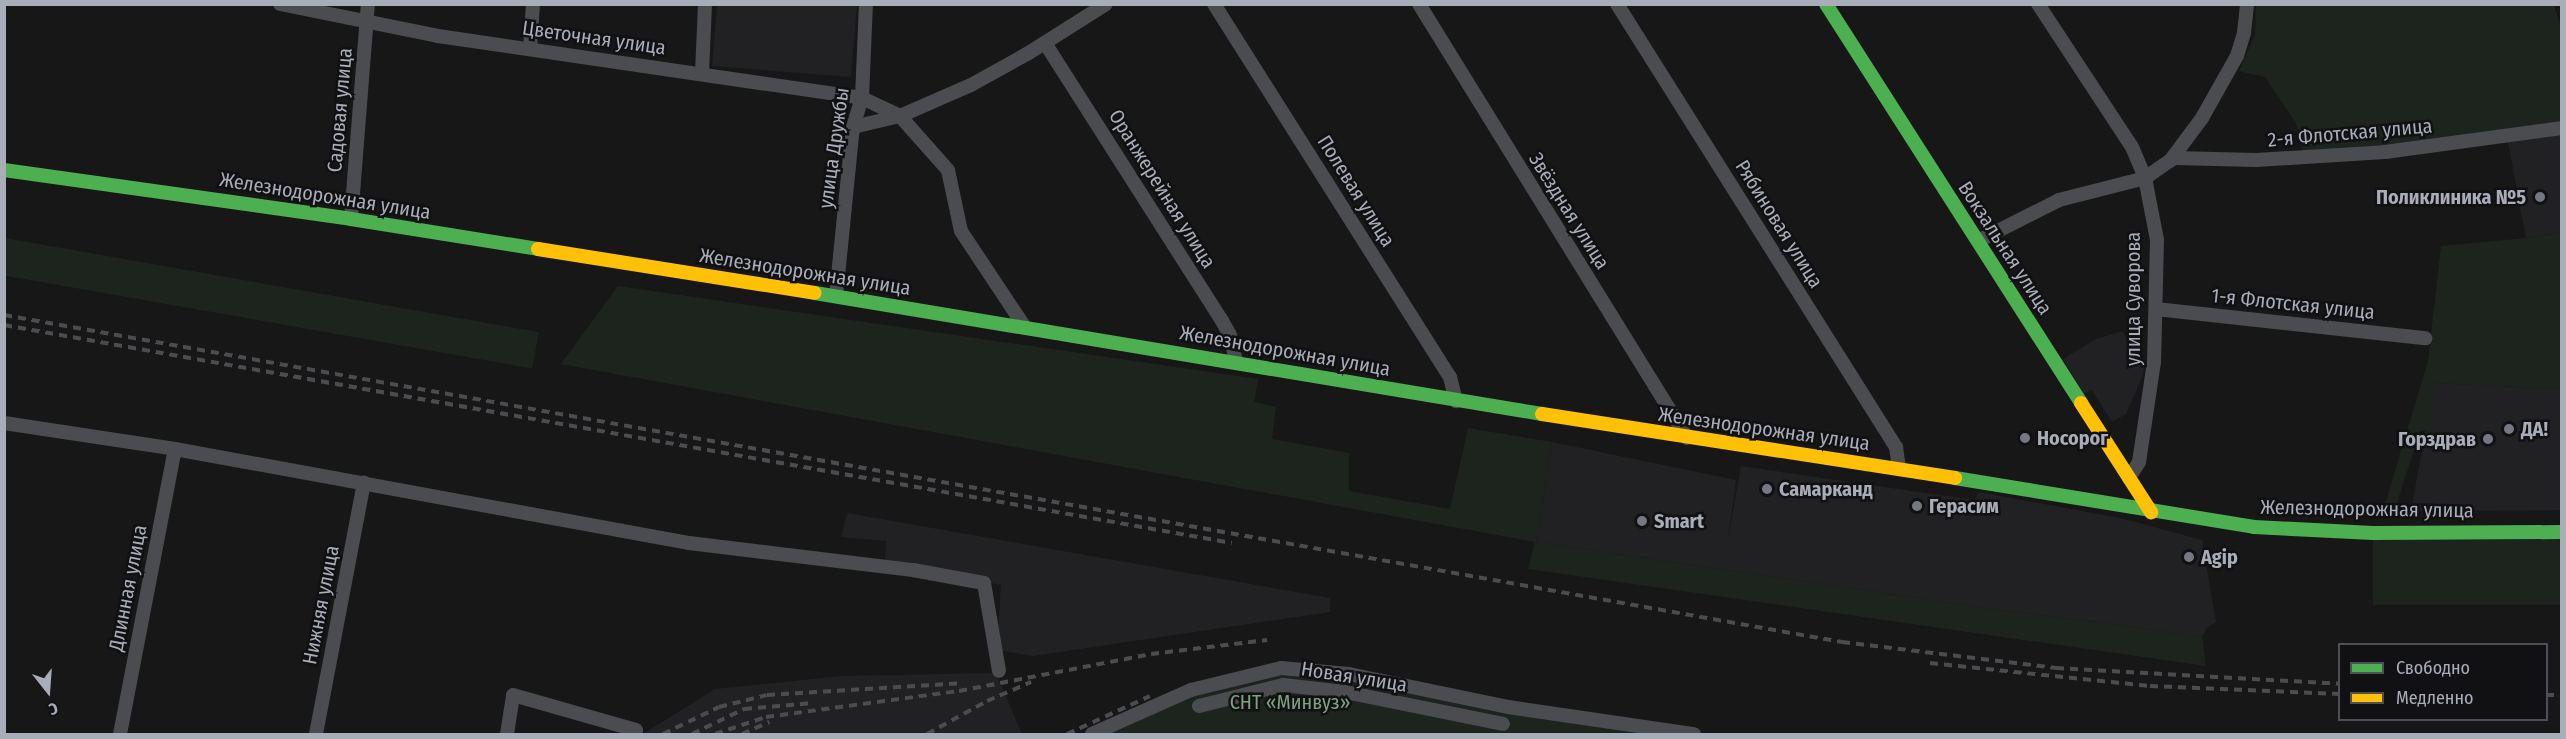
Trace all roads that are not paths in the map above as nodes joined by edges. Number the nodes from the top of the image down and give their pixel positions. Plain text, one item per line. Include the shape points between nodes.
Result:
1 (280, 4) edge
2 (368, 4) edge
3 (533, 4) edge
4 (705, 4) edge
5 (866, 4) edge
6 (1106, 4) edge
7 (1214, 4) edge
8 (1419, 4) edge
9 (1617, 4) edge
10 (2038, 4) edge
11 (2247, 4) edge
12 (1826, 5) edge
13 (367, 22) junction
14 (1046, 43) junction
15 (530, 49) junction
16 (702, 73) junction
17 (862, 98) junction
18 (900, 116) junction
19 (853, 127) junction
20 (2562, 128) edge
21 (2174, 158) junction
22 (4, 170) edge
23 (2145, 178) junction
24 (351, 219) junction
25 (1978, 241) junction
26 (836, 296) junction
27 (2156, 309) junction
28 (1024, 326) junction
29 (2425, 338) dead end
30 (1236, 361) junction
31 (1456, 401) junction
32 (4, 423) edge
33 (1687, 438) junction
34 (175, 449) junction
35 (1899, 468) junction
36 (2129, 478) junction
37 (364, 483) junction
38 (2151, 512) junction
39 (2562, 532) edge
40 (999, 671) dead end
41 (1199, 706) dead end
42 (1508, 707) junction
43 (1503, 729) edge
44 (120, 735) edge
45 (316, 735) edge
46 (507, 735) edge
47 (630, 735) edge
48 (1092, 735) edge
49 (1694, 735) edge

1 - 13 street, Цветочная улица
2 - 13 street, Садовая улица
3 - 15 street
4 - 16 street
5 - 17 street, улица Дружбы
6 - 14 street
7 - 31 street, Полевая улица via 1450,377
8 - 33 street, Звёздная улица
9 - 35 street, Рябиновая улица via 1896,447
10 - 23 street, улица Суворова via 2132,147
11 - 21 street via 2237,56
12 - 25 main road, Вокзальная улица
13 - 15 street, Цветочная улица
13 - 24 street, Садовая улица
14 - 18 street via 971,85
14 - 30 street, Оранжерейная улица via 1221,319 1230,335
15 - 16 street, Цветочная улица
16 - 17 street, Цветочная улица
17 - 18 street, Цветочная улица
17 - 19 street, улица Дружбы
18 - 19 street
18 - 28 street via 948,170 961,231
19 - 26 street, улица Дружбы
20 - 21 street, 2-я Флотская улица via 2385,152 2256,160
21 - 23 street
22 - 24 main road, Железнодорожная улица
23 - 25 street via 2059,200
23 - 27 street, улица Суворова via 2157,240 2153,290
24 - 26 main road, Железнодорожная улица
25 - 36 main road, Вокзальная улица
26 - 28 main road, Железнодорожная улица
27 - 29 street, 1-я Флотская улица
27 - 36 street, улица Суворова via 2148,411 2139,462
28 - 30 main road, Железнодорожная улица
30 - 31 main road, Железнодорожная улица
31 - 33 main road, Железнодорожная улица
32 - 34 street
33 - 35 main road, Железнодорожная улица
34 - 37 street
34 - 44 street, Длинная улица
35 - 38 main road, Железнодорожная улица
36 - 38 main road, Вокзальная улица
37 - 40 street via 689,543 936,573 984,584
37 - 45 street, Нижняя улица
38 - 39 main road, Железнодорожная улица via 2254,528 2373,533
41 - 43 street, Новая улица via 1283,685 1345,692
42 - 43 street
42 - 48 street via 1350,674 1281,668 1191,690
42 - 49 street
46 - 47 street via 513,695 636,730

